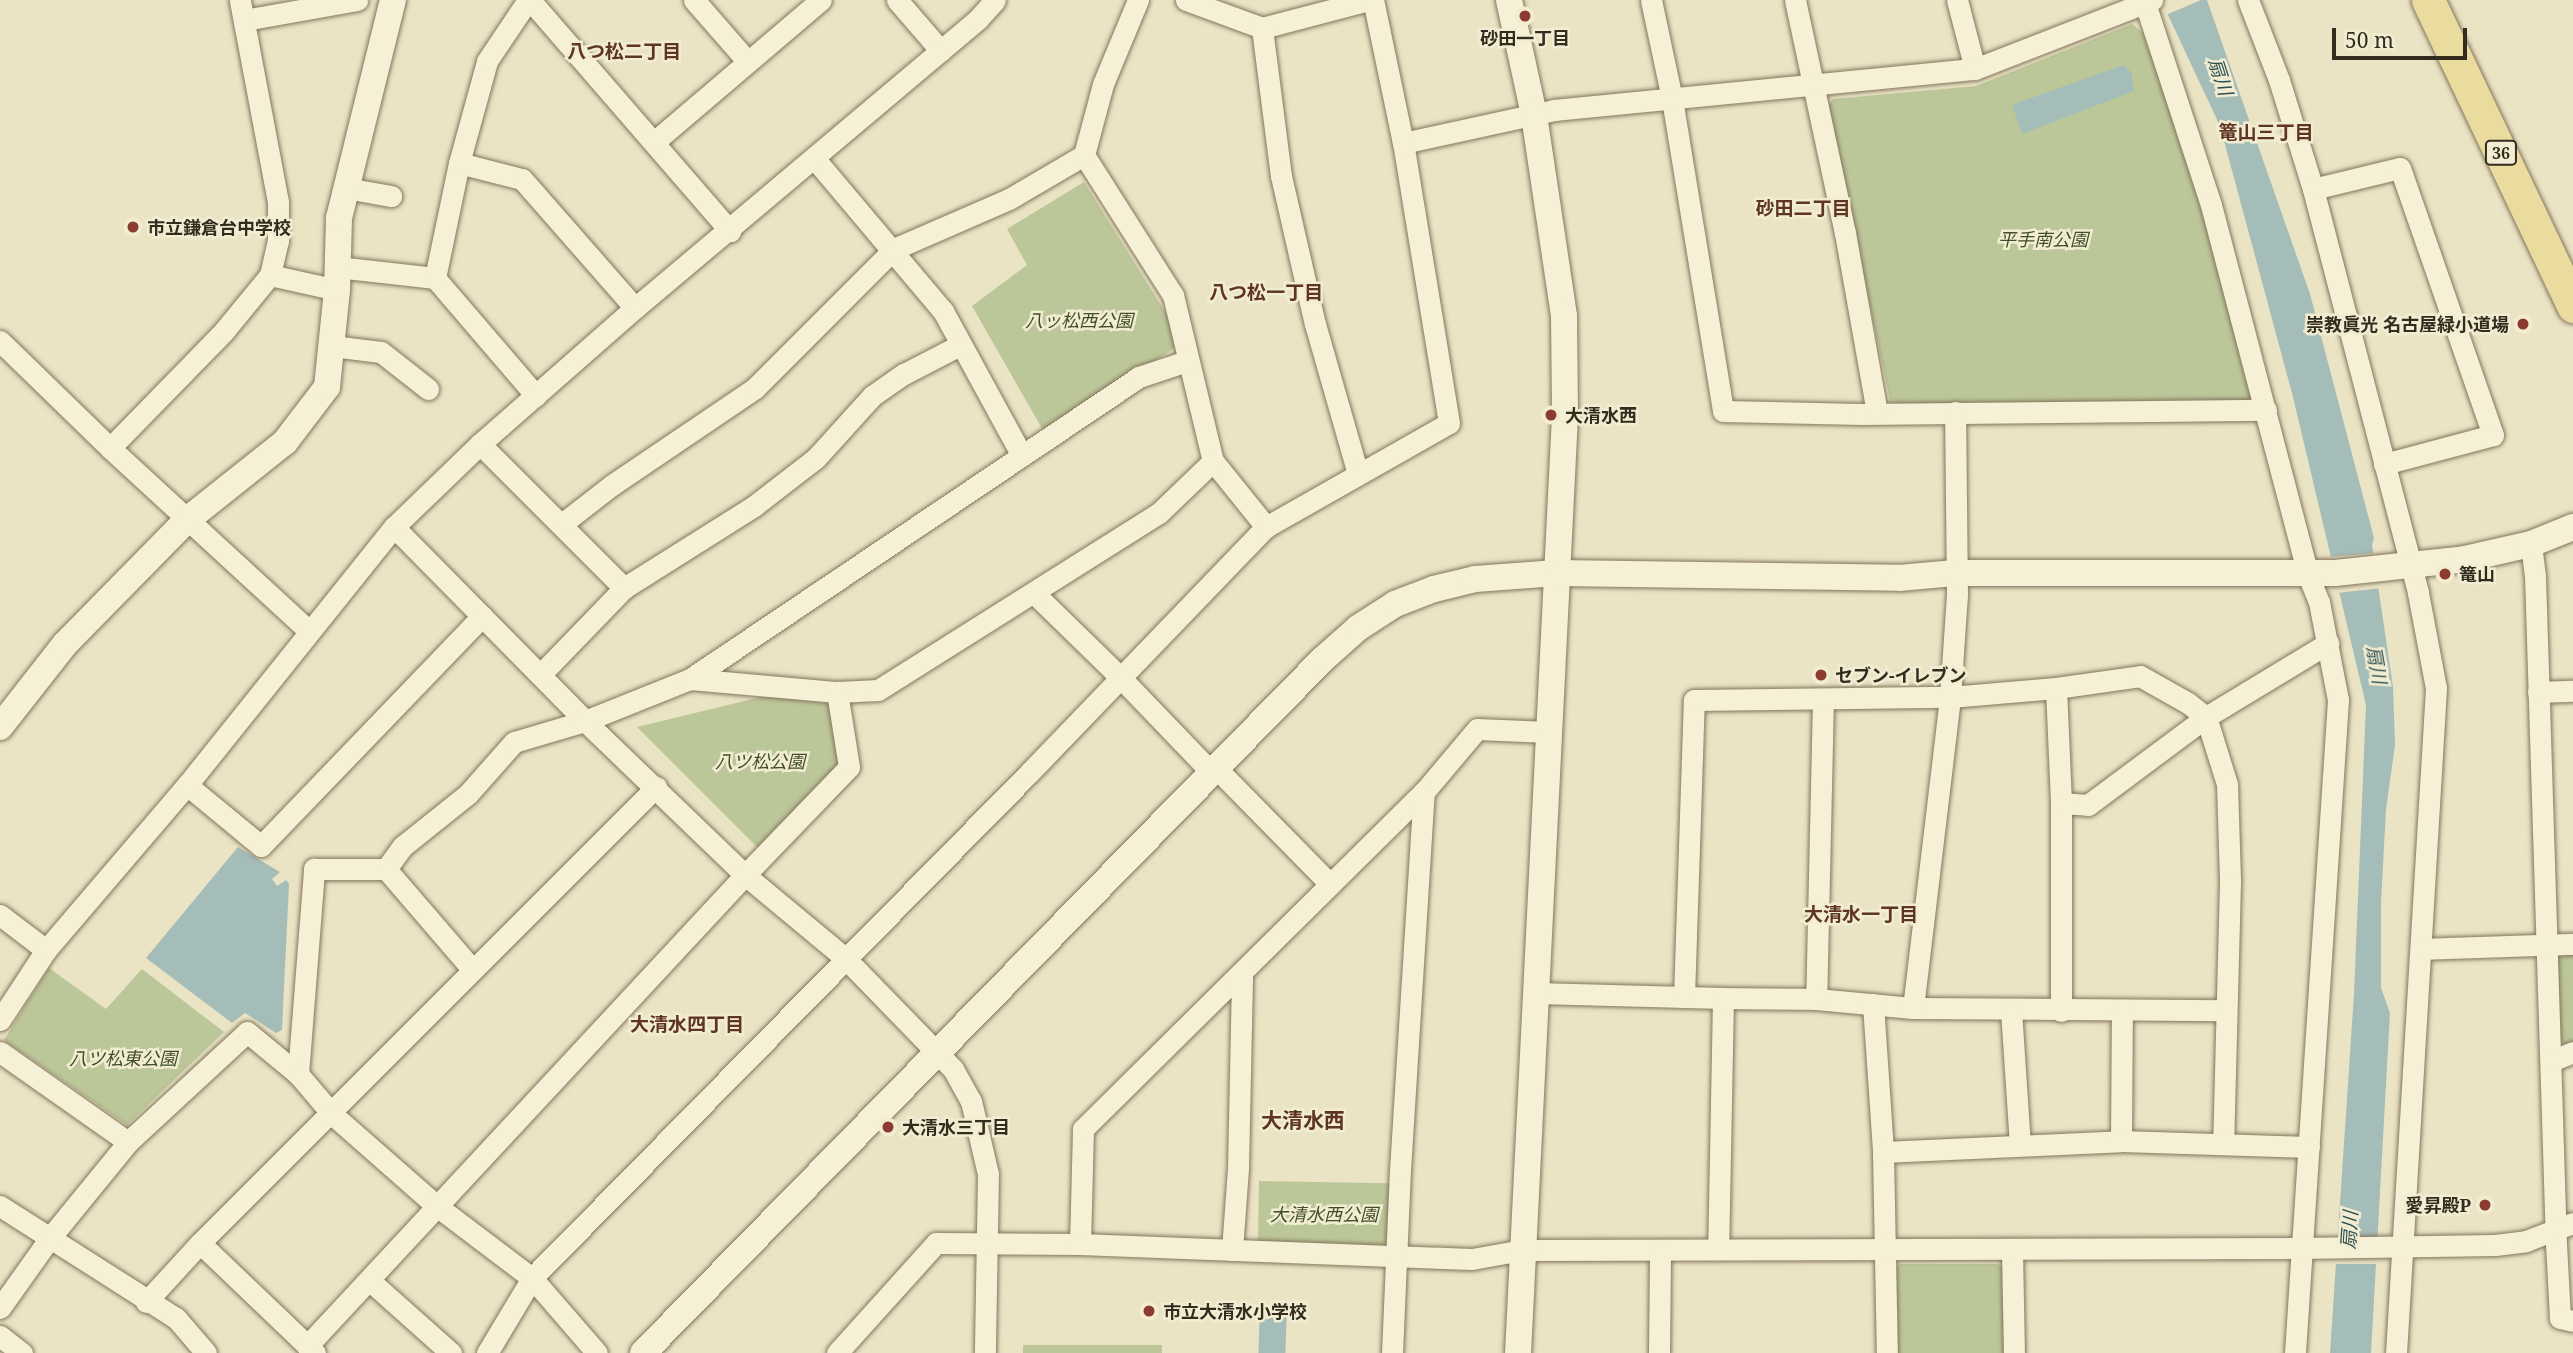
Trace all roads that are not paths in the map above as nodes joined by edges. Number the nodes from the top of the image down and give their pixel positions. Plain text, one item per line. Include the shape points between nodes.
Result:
1 (357, 0) edge
2 (393, 0) edge
3 (529, 0) edge
4 (694, 0) edge
5 (821, 0) edge
6 (897, 0) edge
7 (995, 0) edge
8 (1138, 0) edge
9 (1186, 0) edge
10 (1371, 0) edge
11 (1509, 0) edge
12 (1651, 0) edge
13 (1795, 0) edge
14 (1957, 0) edge
15 (2248, 0) edge
16 (2428, 0) edge
17 (2449, 0) edge
18 (2147, 1) edge
19 (242, 10) edge
20 (1262, 28) junction
21 (941, 51) junction
22 (748, 62) junction
23 (1975, 69) junction
24 (1813, 86) junction
25 (1672, 99) junction
26 (1534, 115) junction
27 (654, 142) junction
28 (1403, 143) junction
29 (1084, 155) junction
30 (814, 158) junction
31 (460, 163) junction
32 (346, 188) junction
33 (2313, 189) junction
34 (391, 196) dead end
35 (730, 231) junction
36 (894, 249) junction
37 (2573, 263) edge
38 (270, 275) junction
39 (337, 278) junction
40 (435, 278) junction
41 (2573, 306) edge
42 (635, 308) junction
43 (0, 341) edge
44 (960, 345) junction
45 (332, 346) junction
46 (1187, 361) junction
47 (428, 389) dead end
48 (536, 396) junction
49 (2266, 410) junction
50 (1877, 412) junction
51 (1955, 412) junction
52 (480, 443) junction
53 (110, 448) junction
54 (1021, 454) junction
55 (1213, 461) junction
56 (2384, 464) junction
57 (1358, 474) junction
58 (187, 520) junction
59 (563, 523) junction
60 (394, 527) junction
61 (1266, 527) junction
62 (2573, 527) edge
63 (2531, 544) junction
64 (2400, 567) junction
65 (1557, 573) junction
66 (1955, 573) junction
67 (2308, 575) junction
68 (624, 588) junction
69 (1035, 594) junction
70 (482, 616) junction
71 (309, 631) junction
72 (2328, 643) junction
73 (540, 675) junction
74 (1121, 677) junction
75 (690, 679) junction
76 (2056, 688) junction
77 (2573, 691) edge
78 (837, 692) junction
79 (2538, 692) junction
80 (1950, 697) junction
81 (1823, 699) junction
82 (2206, 717) junction
83 (585, 721) junction
84 (0, 727) edge
85 (1549, 732) junction
86 (1214, 770) junction
87 (187, 785) junction
88 (656, 787) junction
89 (1423, 792) junction
90 (2061, 803) junction
91 (386, 869) junction
92 (745, 874) junction
93 (1330, 884) junction
94 (0, 915) edge
95 (2573, 944) edge
96 (2547, 945) junction
97 (2421, 949) junction
98 (46, 950) junction
99 (845, 958) junction
100 (473, 971) junction
101 (1242, 974) junction
102 (1536, 993) junction
103 (1684, 997) junction
104 (1723, 998) junction
105 (1816, 999) junction
106 (1873, 1004) junction
107 (1913, 1008) junction
108 (2011, 1010) junction
109 (2225, 1010) junction
110 (2061, 1011) junction
111 (2122, 1012) junction
112 (0, 1020) edge
113 (0, 1052) edge
114 (938, 1052) junction
115 (2573, 1052) edge
116 (2551, 1060) junction
117 (298, 1074) junction
118 (332, 1114) junction
119 (2121, 1141) junction
120 (128, 1142) junction
121 (2223, 1142) junction
122 (2020, 1146) junction
123 (2309, 1147) junction
124 (1883, 1152) junction
125 (0, 1206) edge
126 (438, 1207) junction
127 (2565, 1226) edge
128 (49, 1239) junction
129 (200, 1243) junction
130 (1080, 1244) junction
131 (987, 1245) junction
132 (2390, 1245) junction
133 (2306, 1248) junction
134 (1718, 1249) junction
135 (1232, 1250) junction
136 (1522, 1250) junction
137 (2012, 1251) junction
138 (1660, 1252) junction
139 (1885, 1252) junction
140 (1396, 1257) junction
141 (532, 1278) junction
142 (369, 1280) junction
143 (146, 1302) junction
144 (0, 1308) edge
145 (2573, 1321) edge
146 (0, 1336) edge
147 (311, 1350) edge
148 (22, 1353) edge
149 (206, 1353) edge
150 (451, 1353) edge
151 (487, 1353) edge
152 (597, 1353) edge
153 (643, 1353) edge
154 (837, 1353) edge
155 (985, 1353) edge
156 (1392, 1353) edge
157 (1518, 1353) edge
158 (1659, 1353) edge
159 (1887, 1353) edge
160 (2014, 1353) edge
161 (2295, 1353) edge
162 (2396, 1353) edge

1 - 19 street
2 - 32 street
3 - 27 street
3 - 31 street via 488,61
4 - 22 street
5 - 22 street
6 - 21 street
7 - 21 street
8 - 29 street via 1103,84
9 - 20 street
10 - 20 street
10 - 28 street
11 - 26 street
12 - 25 street
13 - 24 street
14 - 23 street
15 - 33 street
16 - 41 main road, 36
17 - 37 main road, 36
18 - 23 street
18 - 49 street via 2211,205
19 - 38 street via 278,202 278,241
20 - 57 street via 1281,176 1315,324
21 - 30 street
22 - 27 street
23 - 24 street
24 - 25 street
24 - 50 street
25 - 26 street
25 - 50 street via 1723,411
26 - 28 street
26 - 65 street via 1564,316 1565,416
27 - 35 street
28 - 57 street via 1449,423
29 - 36 street via 1009,199
29 - 46 street via 1173,295
30 - 35 street
30 - 36 street
31 - 40 street
31 - 42 street via 522,179
32 - 34 street
32 - 39 street via 339,218
33 - 56 street
33 - 56 street via 2400,168 2493,435
35 - 42 street
36 - 44 street via 943,311
36 - 59 street via 755,387
38 - 39 street
38 - 53 street via 224,331
39 - 40 street
39 - 45 street
40 - 48 street
42 - 48 street
43 - 53 street
44 - 54 street
44 - 68 street via 872,396 816,458 754,506
45 - 47 street via 381,352
45 - 58 street via 327,387 285,442
46 - 54 street via 1139,377
46 - 55 street
48 - 52 street
49 - 51 street
49 - 67 street
50 - 51 street
51 - 66 street
52 - 59 street
52 - 60 street
53 - 58 street
54 - 75 street
55 - 61 street
55 - 69 street via 1159,513
56 - 64 street
57 - 61 street
58 - 71 street
58 - 84 street via 65,644
59 - 68 street
60 - 70 street
60 - 71 street
61 - 74 street
62 - 63 street
63 - 64 street
63 - 79 street
64 - 67 street
64 - 97 street via 2436,688
65 - 66 street via 1899,578
65 - 85 street
65 - 86 street via 1475,579 1395,604 1322,660
66 - 67 street
66 - 80 street
67 - 72 street
68 - 73 street
69 - 74 street
69 - 78 street via 878,691
70 - 73 street
70 - 87 street via 261,846
71 - 87 street
72 - 82 street
72 - 123 street via 2338,700
73 - 83 street
74 - 86 street
74 - 99 street
75 - 78 street
75 - 83 street
76 - 80 street
76 - 82 street via 2140,676
76 - 90 street
77 - 79 street
78 - 92 street via 849,767
79 - 96 street
80 - 81 street
80 - 107 street
81 - 103 street via 1694,700
81 - 105 street
82 - 90 street via 2088,805
82 - 109 street via 2227,784 2230,883
83 - 88 street
83 - 91 street via 514,742 468,794 403,846
85 - 89 street via 1476,729
85 - 102 street
86 - 93 street
86 - 114 street
87 - 98 street
88 - 92 street
88 - 100 street
89 - 93 street
89 - 140 street
90 - 110 street
91 - 100 street
91 - 117 street via 314,869
92 - 99 street
92 - 126 street
93 - 101 street
94 - 98 street
95 - 96 street
96 - 97 street
96 - 116 street
97 - 132 street
98 - 112 street
99 - 114 street
99 - 141 street
100 - 118 street
101 - 130 street via 1083,1129
101 - 135 street
102 - 103 street
102 - 136 street
103 - 104 street
104 - 105 street
104 - 134 street
105 - 106 street
106 - 107 street
106 - 124 street
107 - 108 street
108 - 110 street
108 - 122 street
109 - 111 street
109 - 121 street
110 - 111 street
111 - 119 street
113 - 120 street
114 - 131 street via 971,1101 982,1140 988,1174
114 - 153 street
115 - 116 street
116 - 127 street
117 - 118 street
117 - 120 street via 247,1032
118 - 126 street
118 - 129 street
119 - 121 street
119 - 122 street
120 - 128 street
121 - 123 street
122 - 124 street
123 - 133 street
124 - 139 street
125 - 128 street
126 - 141 street
126 - 142 street
127 - 132 street via 2526,1241 2495,1245
127 - 145 street via 2560,1318
128 - 143 street
128 - 144 street
129 - 143 street
129 - 147 street
130 - 131 street
130 - 135 street
131 - 154 street via 936,1243
131 - 155 street
132 - 133 street
132 - 162 street
133 - 137 street
133 - 161 street
134 - 138 street
134 - 139 street
135 - 140 street
136 - 138 street
136 - 140 street via 1472,1259
136 - 157 street
137 - 139 street
137 - 160 street
138 - 158 street
139 - 159 street
140 - 156 street
141 - 151 street
141 - 152 street
142 - 147 street
142 - 150 street
143 - 149 street via 176,1318
146 - 148 street

